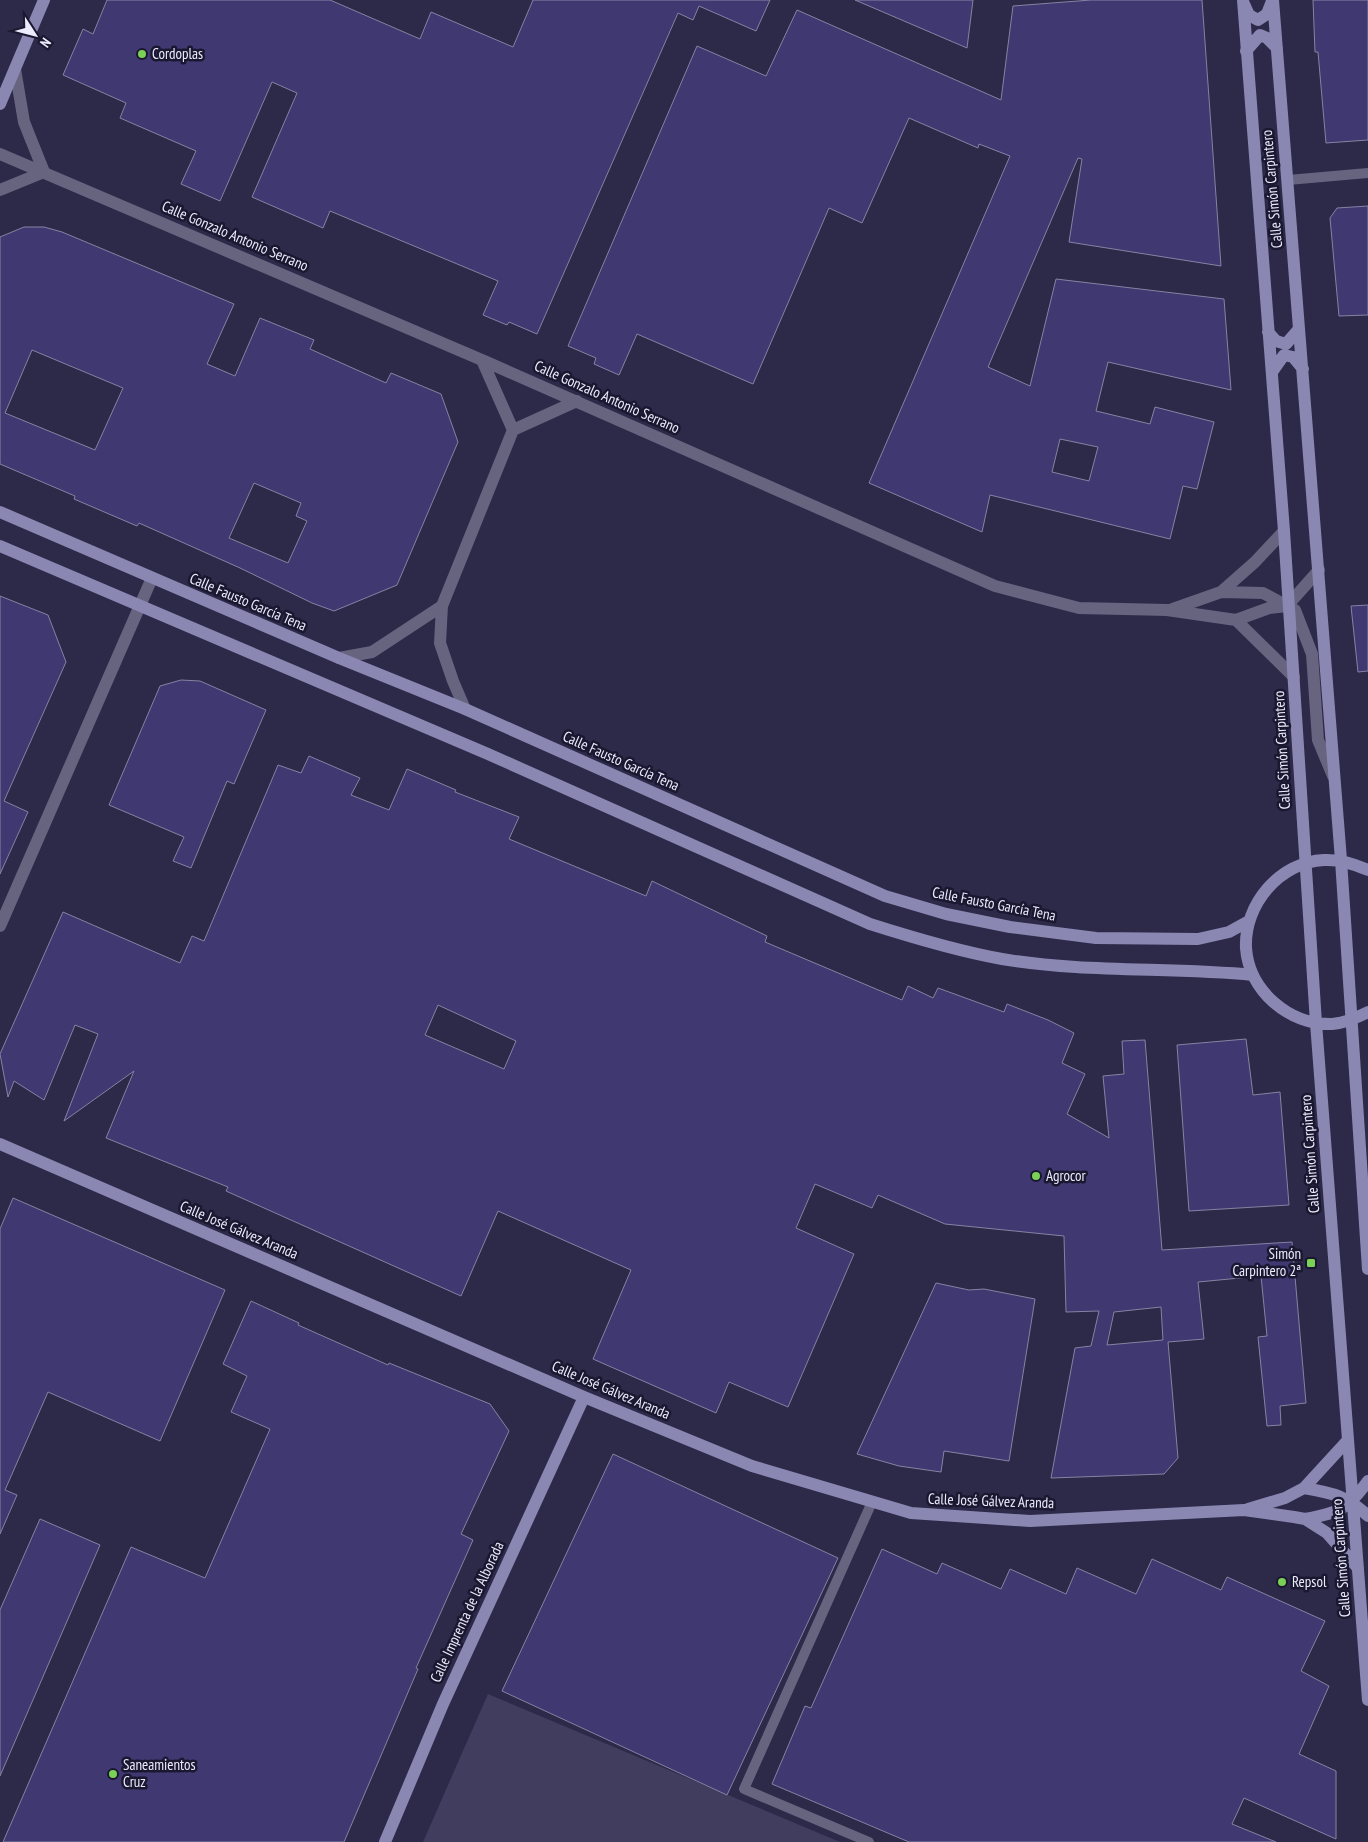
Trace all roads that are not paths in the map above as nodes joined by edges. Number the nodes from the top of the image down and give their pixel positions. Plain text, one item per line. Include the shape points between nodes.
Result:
1 (44, 0) edge
2 (1273, 0) edge
3 (1243, 1) edge
4 (1277, 48) junction
5 (1246, 52) junction
6 (15, 69) junction
7 (0, 104) edge
8 (0, 154) edge
9 (44, 172) junction
10 (1368, 173) edge
11 (1288, 180) junction
12 (0, 190) edge
13 (1299, 328) junction
14 (1268, 332) junction
15 (482, 360) junction
16 (1303, 369) junction
17 (1272, 372) junction
18 (576, 402) junction
19 (513, 430) junction
20 (0, 512) edge
21 (1284, 531) junction
22 (0, 546) edge
23 (1319, 570) junction
24 (152, 578) junction
25 (1221, 592) junction
26 (139, 606) junction
27 (442, 606) junction
28 (1287, 606) junction
29 (1167, 610) junction
30 (1236, 620) junction
31 (339, 658) junction
32 (1294, 677) junction
33 (465, 709) junction
34 (1335, 780) junction
35 (1341, 860) junction
36 (1305, 863) junction
37 (1368, 870) edge
38 (1249, 921) junction
39 (0, 926) edge
40 (1253, 974) junction
41 (1368, 1012) edge
42 (1350, 1021) junction
43 (1316, 1023) junction
44 (0, 1144) edge
45 (1368, 1269) edge
46 (584, 1397) junction
47 (1348, 1440) junction
48 (1368, 1480) edge
49 (1304, 1488) junction
50 (872, 1502) junction
51 (1353, 1502) junction
52 (1244, 1510) junction
53 (1368, 1516) edge
54 (1305, 1519) junction
55 (1358, 1568) junction
56 (1368, 1700) edge
57 (385, 1842) edge
58 (868, 1842) edge

1 - 6 street
2 - 3 street, Calle Simón Carpintero via 1267,14 1258,20 1249,15
2 - 4 street, Calle Simón Carpintero
3 - 5 street, Calle Simón Carpintero
4 - 5 street via 1260,35
4 - 11 street, Calle Simón Carpintero
5 - 14 street, Calle Simón Carpintero
6 - 7 street
6 - 9 street via 24,122
8 - 9 street, Calle Gonzalo Antonio Serrano
9 - 12 street
9 - 15 street, Calle Gonzalo Antonio Serrano
10 - 11 lane
11 - 13 street, Calle Simón Carpintero
13 - 14 street via 1286,344 1276,341
13 - 16 street, Calle Simón Carpintero
14 - 17 street, Calle Simón Carpintero
15 - 18 street, Calle Gonzalo Antonio Serrano
15 - 19 street
16 - 17 street via 1293,357 1284,355
16 - 23 street, Calle Simón Carpintero
17 - 21 street, Calle Simón Carpintero
18 - 19 street
18 - 29 street, Calle Gonzalo Antonio Serrano via 995,586 1079,608
19 - 27 street
20 - 24 street, Calle Fausto García Tena
21 - 25 street, Calle Gonzalo Antonio Serrano via 1256,562
21 - 28 street, Calle Simón Carpintero
22 - 26 street
23 - 28 street
23 - 34 street, Calle Simón Carpintero
24 - 26 street
24 - 31 street, Calle Fausto García Tena
25 - 28 street, Calle Gonzalo Antonio Serrano via 1263,593
25 - 29 street, Calle Gonzalo Antonio Serrano
26 - 39 street
26 - 40 street via 488,754 870,924 932,944 1003,959 1120,970
27 - 31 street via 372,652
27 - 33 street via 440,643
28 - 30 street, Calle Gonzalo Antonio Serrano via 1269,608
28 - 32 street, Calle Simón Carpintero
28 - 34 street, Calle Simón Carpintero via 1295,610 1312,654 1318,740
29 - 30 street, Calle Gonzalo Antonio Serrano
30 - 32 street
31 - 33 street, Calle Fausto García Tena
32 - 36 street, Calle Simón Carpintero
33 - 38 street, Calle Fausto García Tena via 885,896 946,914 1010,927 1096,938 1198,939 1229,932
34 - 35 street, Calle Simón Carpintero
35 - 36 street
35 - 37 street
35 - 42 street, Calle Simón Carpintero
36 - 38 street via 1280,875 1260,896
36 - 43 street, Calle Simón Carpintero
38 - 40 street via 1246,948
40 - 43 street via 1268,998 1289,1014
41 - 42 street
42 - 43 street
42 - 45 street, Calle Simón Carpintero
43 - 47 street, Calle Simón Carpintero
44 - 46 street, Calle José Gálvez Aranda
46 - 50 street, Calle José Gálvez Aranda via 752,1466
46 - 57 street, Calle Imprenta de la Alborada via 443,1704
47 - 49 street, Calle José Gálvez Aranda
47 - 51 street, Calle Simón Carpintero
48 - 51 street
49 - 51 street
49 - 52 street, Calle José Gálvez Aranda via 1284,1498
50 - 52 street, Calle José Gálvez Aranda via 910,1514 1030,1521
50 - 58 lane via 744,1789
51 - 53 street
51 - 54 street via 1323,1516
51 - 55 street, Calle Simón Carpintero
52 - 54 street, Calle José Gálvez Aranda
54 - 55 street, Calle José Gálvez Aranda via 1327,1533
55 - 56 street, Calle Simón Carpintero

